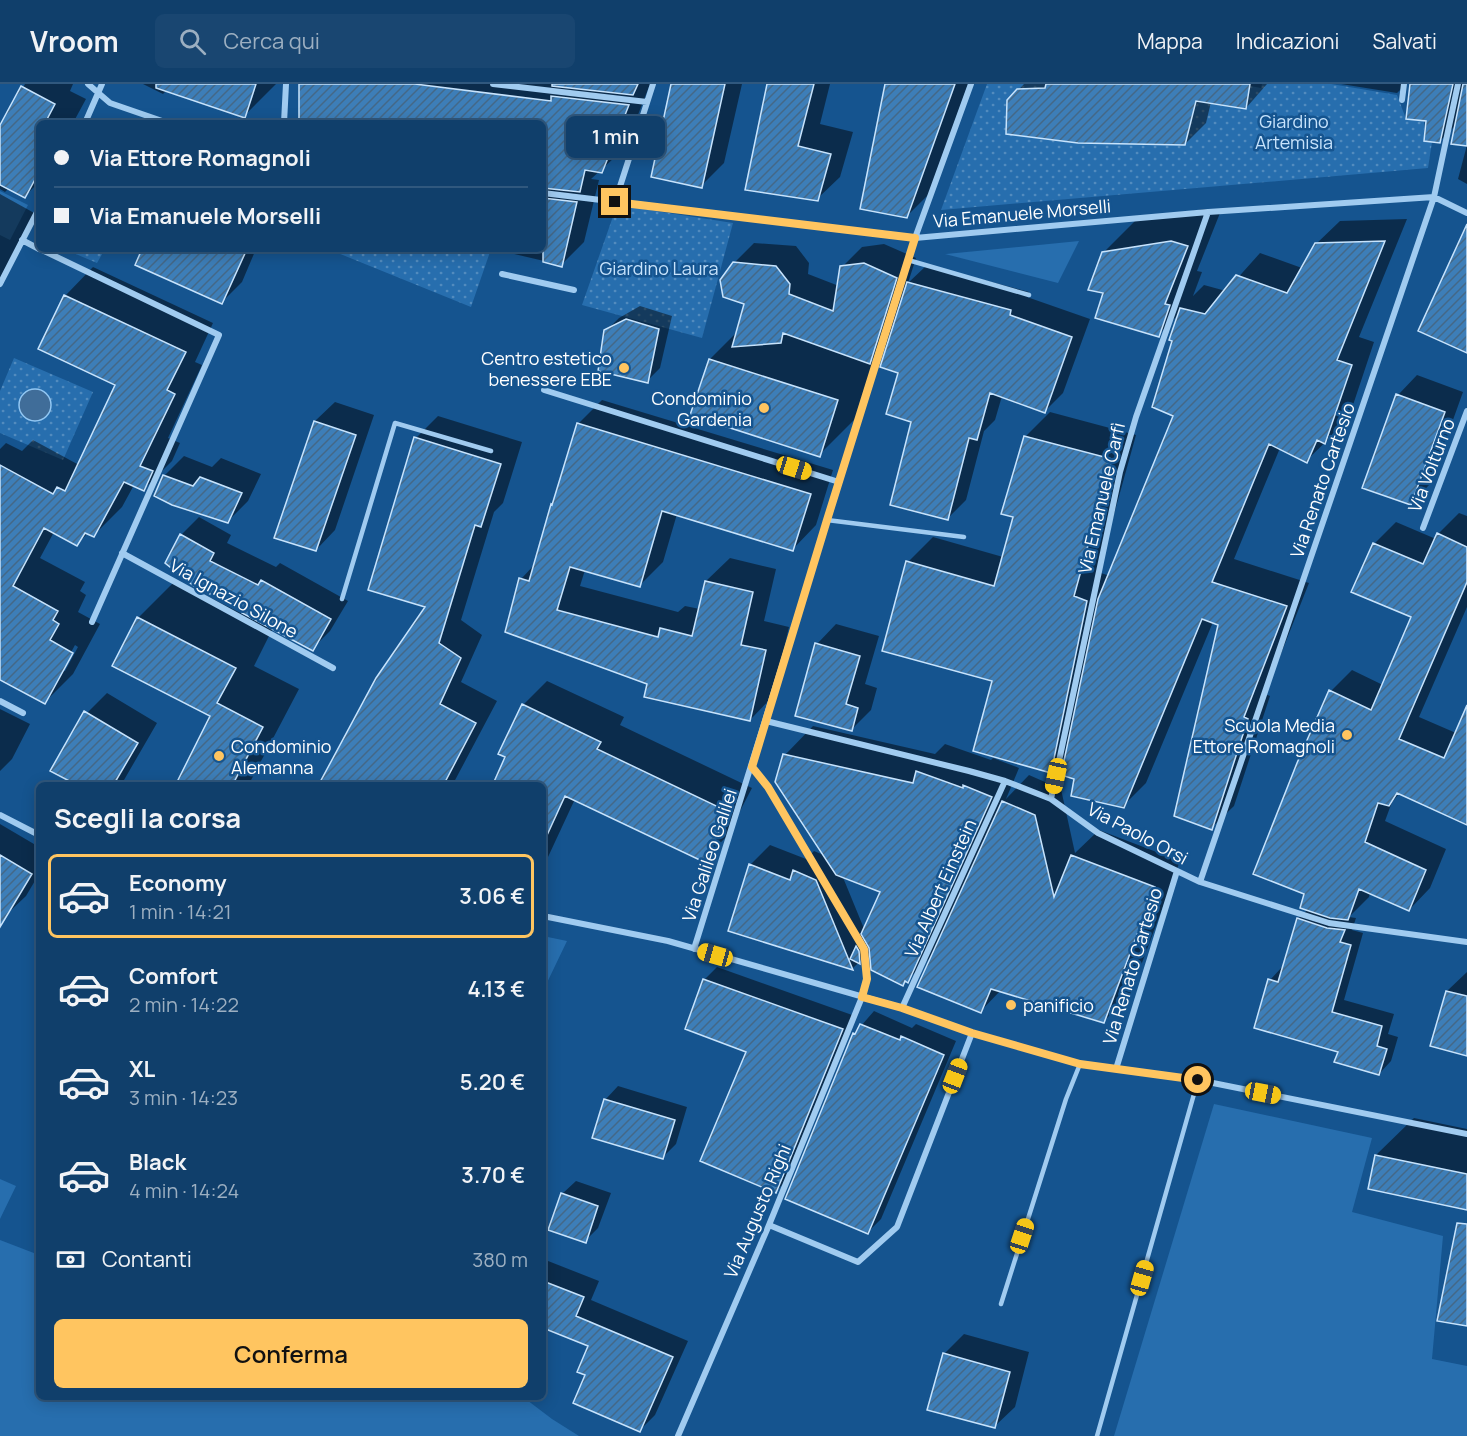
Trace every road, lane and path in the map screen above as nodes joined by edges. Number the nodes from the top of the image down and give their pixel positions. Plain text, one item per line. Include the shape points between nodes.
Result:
1 (88, 84) edge
2 (102, 84) edge
3 (286, 84) edge
4 (493, 84) edge
5 (653, 84) edge
6 (971, 84) edge
7 (1404, 84) edge
8 (1458, 84) edge
9 (98, 92) junction
10 (1402, 100) dead end
11 (647, 102) junction
12 (86, 120) edge
13 (159, 120) edge
14 (284, 120) edge
15 (546, 193) edge
16 (1434, 197) junction
17 (615, 202) junction
18 (1208, 212) junction
19 (1467, 213) edge
20 (36, 214) edge
21 (915, 238) junction
22 (22, 240) junction
23 (36, 247) edge
24 (45, 252) edge
25 (908, 260) junction
26 (502, 274) dead end
27 (0, 284) edge
28 (574, 290) dead end
29 (1029, 296) dead end
30 (544, 390) dead end
31 (1467, 411) edge
32 (491, 451) dead end
33 (839, 482) junction
34 (827, 520) junction
35 (1422, 528) dead end
36 (964, 537) dead end
37 (122, 553) junction
38 (342, 599) dead end
39 (92, 622) dead end
40 (333, 668) dead end
41 (0, 701) edge
42 (23, 713) dead end
43 (766, 721) junction
44 (752, 767) junction
45 (1005, 782) junction
46 (1051, 799) junction
47 (0, 815) edge
48 (36, 833) edge
49 (1177, 871) junction
50 (1200, 882) junction
51 (546, 917) edge
52 (1467, 942) edge
53 (694, 949) junction
54 (862, 997) junction
55 (902, 1008) junction
56 (972, 1033) junction
57 (1080, 1064) junction
58 (1116, 1069) junction
59 (1198, 1080) junction
60 (1467, 1134) edge
61 (769, 1225) junction
62 (1000, 1304) dead end
63 (678, 1436) edge
64 (1097, 1436) edge

1 - 9 street
2 - 9 street
3 - 14 street
4 - 11 street
5 - 11 street
6 - 21 street, Via Galileo Galilei
7 - 10 street
8 - 16 street, Via Renato Cartesio
9 - 12 street
9 - 13 street via 110,103
11 - 17 street
15 - 17 street, Via Emanuele Morselli
16 - 18 street, Via Emanuele Morselli
16 - 19 street
16 - 50 street, Via Renato Cartesio
17 - 21 street, Via Emanuele Morselli
18 - 21 street, Via Emanuele Morselli
18 - 46 street, Via Emanuele Carfì via 1120,472
20 - 22 street
21 - 25 street, Via Galileo Galilei
22 - 23 street
22 - 27 street
24 - 37 street via 219,335
25 - 29 lane
25 - 33 street, Via Galileo Galilei
26 - 28 street
30 - 33 street
31 - 35 street, Via Volturno
32 - 38 lane via 395,423
33 - 34 street, Via Galileo Galilei
34 - 36 lane
34 - 43 street, Via Galileo Galilei
37 - 39 street
37 - 40 street, Via Ignazio Silone
41 - 42 street
43 - 44 street, Via Galileo Galilei
43 - 45 street, Via Paolo Orsi
44 - 53 street, Via Galileo Galilei
44 - 54 street, Via Augusto Righi via 768,787 864,949 867,979
45 - 46 street, Via Paolo Orsi
45 - 55 street, Via Albert Einstein
46 - 49 street, Via Paolo Orsi via 1098,833
47 - 48 street
49 - 50 street, Via Paolo Orsi
49 - 58 street, Via Renato Cartesio
50 - 52 street, Via Paolo Orsi via 1329,923
51 - 53 street
53 - 54 street
54 - 55 street
54 - 61 street, Via Augusto Righi
55 - 56 street
56 - 57 street
56 - 61 street via 897,1227 858,1262
57 - 58 street
57 - 62 lane
58 - 59 street
59 - 60 street
59 - 64 lane
61 - 63 street, Via Augusto Righi

